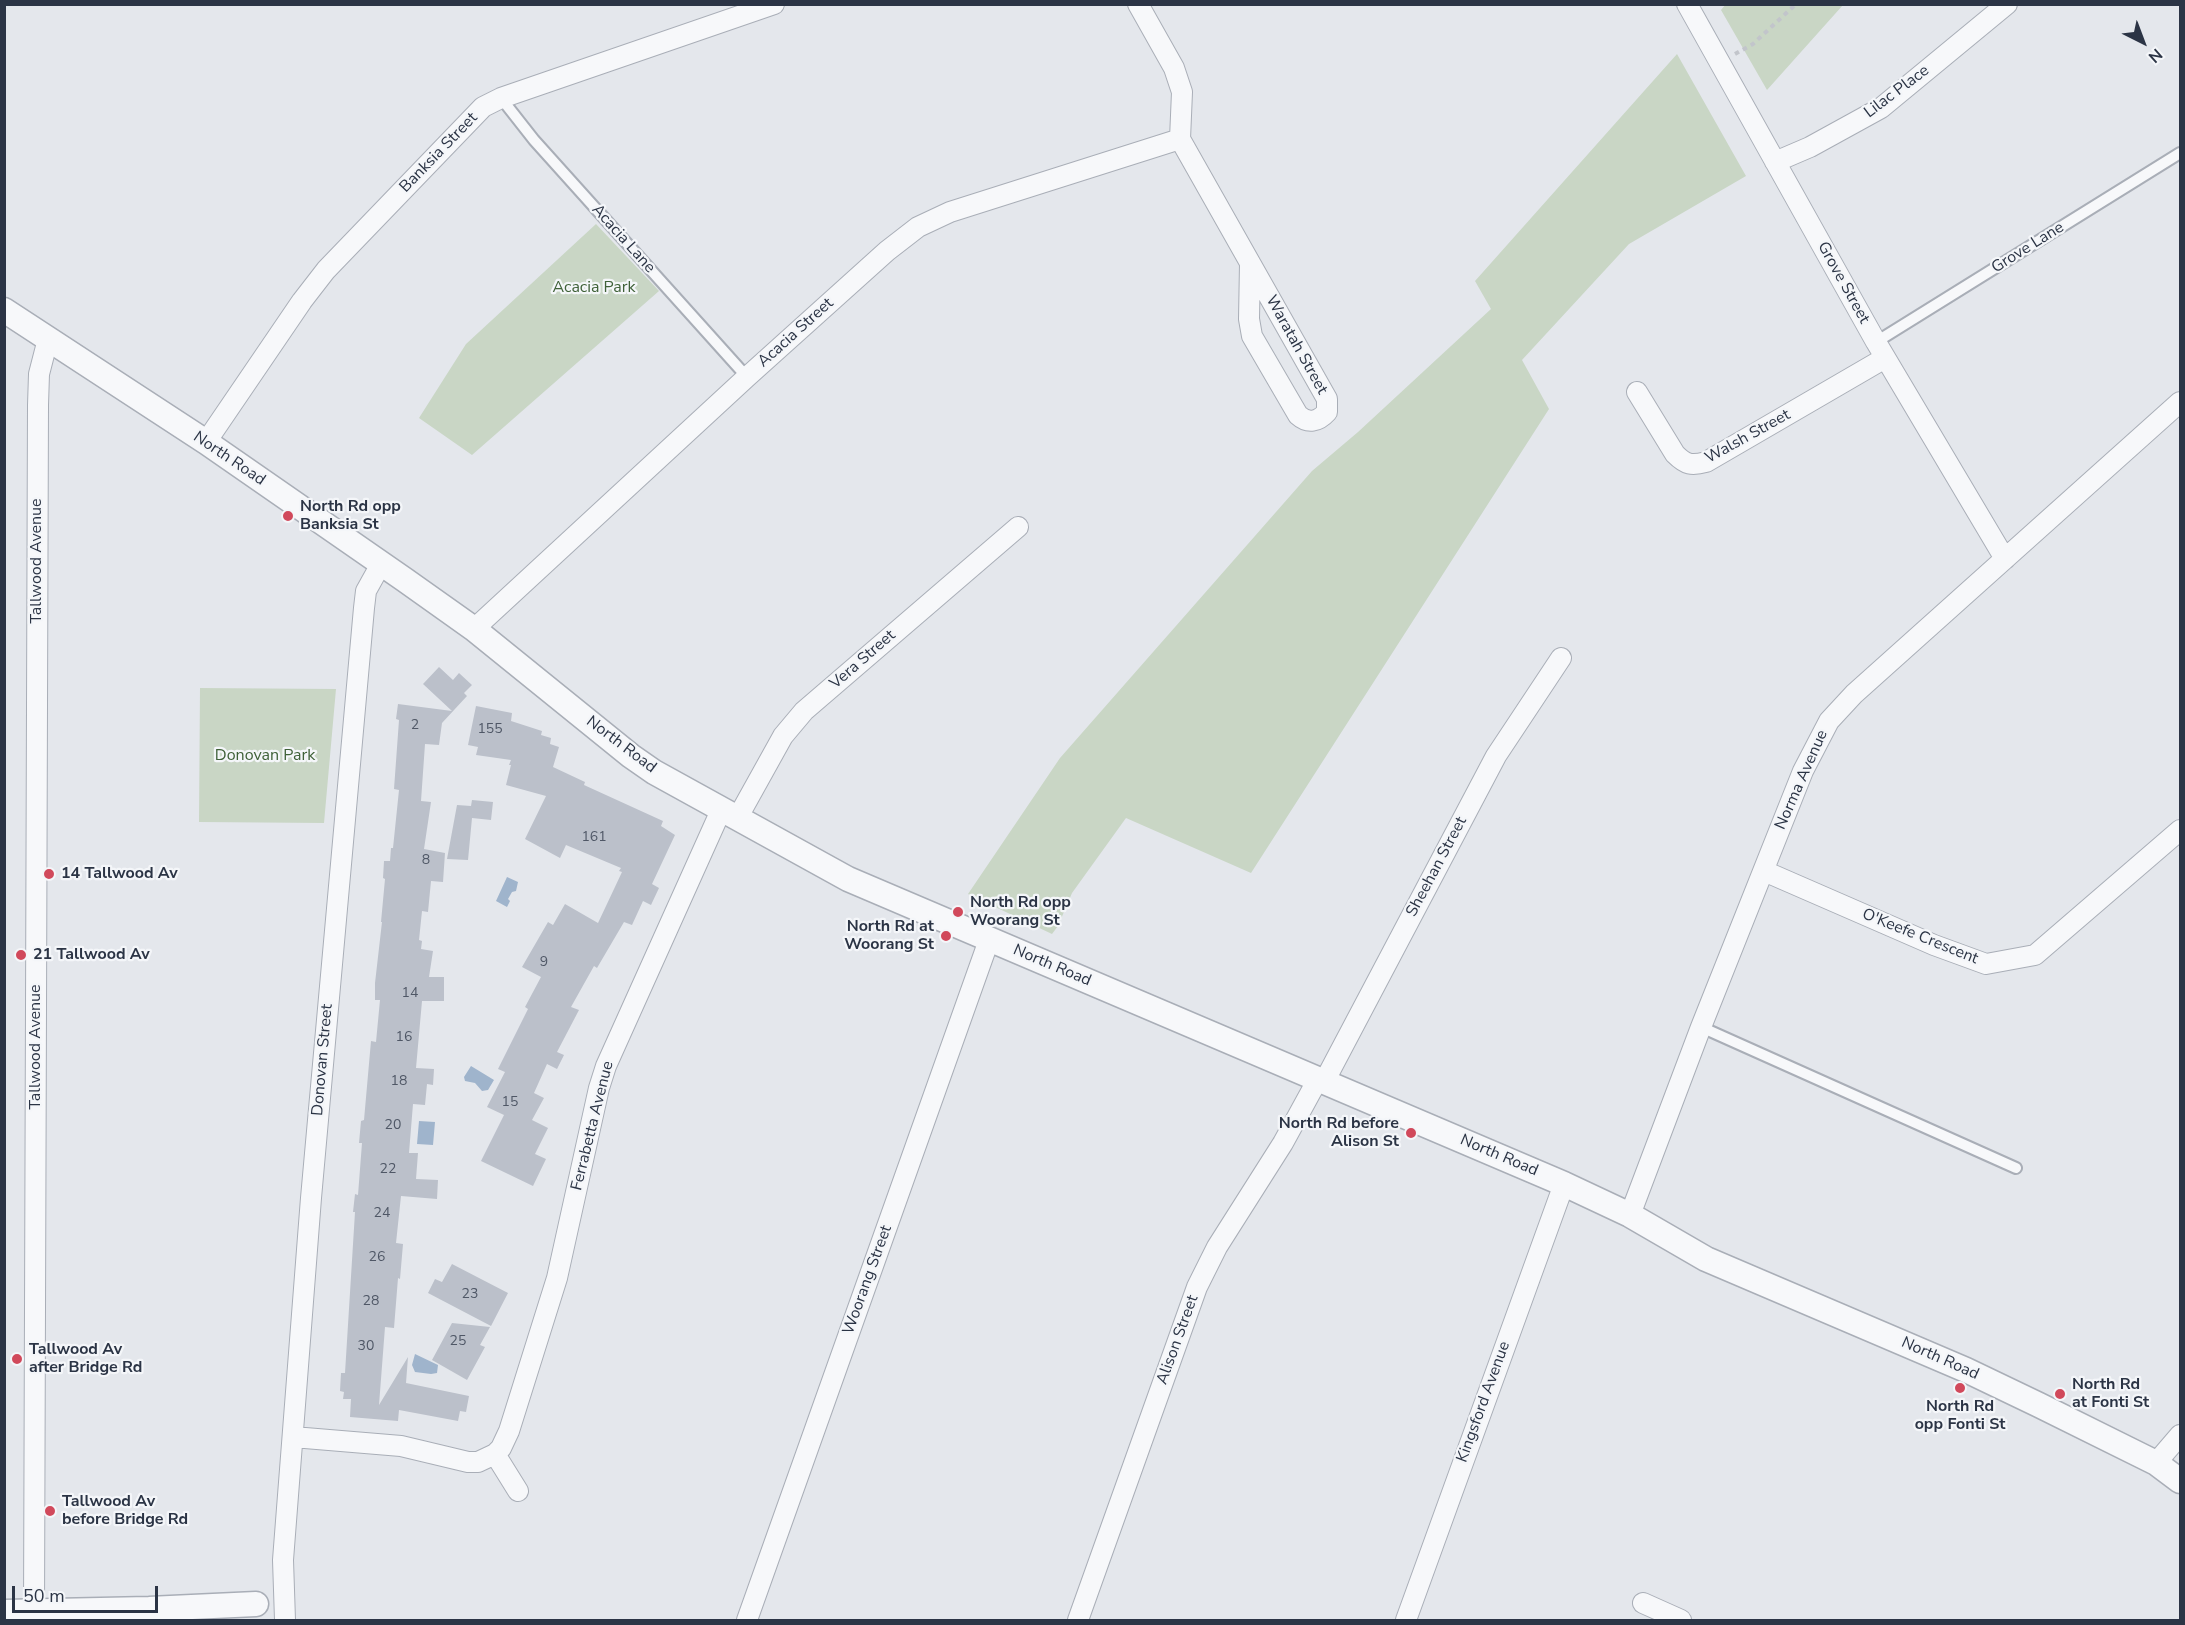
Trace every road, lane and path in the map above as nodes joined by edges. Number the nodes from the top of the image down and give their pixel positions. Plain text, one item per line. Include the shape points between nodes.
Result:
1 (774, 4) edge
2 (1137, 4) edge
3 (1687, 4) edge
4 (1796, 4) edge
5 (2007, 4) edge
6 (1719, 63) junction
7 (501, 98) junction
8 (1180, 139) junction
9 (2181, 153) edge
10 (1775, 162) junction
11 (1250, 264) junction
12 (4, 310) edge
13 (48, 339) junction
14 (1881, 350) junction
15 (747, 377) junction
16 (1637, 392) dead end
17 (2181, 402) edge
18 (206, 442) junction
19 (1018, 527) dead end
20 (2005, 559) junction
21 (381, 564) junction
22 (474, 629) junction
23 (1561, 658) dead end
24 (730, 813) junction
25 (2181, 830) edge
26 (1764, 871) junction
27 (989, 940) junction
28 (1701, 1027) junction
29 (1321, 1081) junction
30 (2016, 1168) dead end
31 (1564, 1184) junction
32 (1630, 1215) junction
33 (2181, 1436) edge
34 (293, 1437) junction
35 (495, 1454) junction
36 (2156, 1463) junction
37 (2181, 1481) edge
38 (518, 1491) dead end
39 (283, 1560) junction
40 (282, 1583) junction
41 (1643, 1603) dead end
42 (4, 1612) edge
43 (34, 1612) junction
44 (181, 1614) edge
45 (249, 1617) edge
46 (285, 1620) edge
47 (747, 1620) edge
48 (1078, 1620) edge
49 (1406, 1620) edge
50 (1681, 1620) edge

1 - 7 street, Banksia Street
2 - 8 street via 1174,68 1182,92
3 - 6 street, Grove Street
4 - 6 path via 1753,44
5 - 10 street, Lilac Place via 1881,108
6 - 10 street, Grove Street
7 - 15 lane, Acacia Lane via 534,140
7 - 18 street, Banksia Street via 483,107 326,270
8 - 11 street, Waratah Street
8 - 15 street, Acacia Street via 950,212 918,227
9 - 14 lane, Grove Lane
10 - 14 street, Grove Street
11 - 11 street, Waratah Street via 1252,336 1298,415 1312,422 1321,419 1327,412 1327,399
12 - 13 street, North Road
13 - 18 street, North Road
13 - 43 street, Tallwood Avenue via 39,374 38,417
14 - 16 street, Walsh Street via 1706,462 1693,466 1675,454
14 - 20 street, Grove Street
15 - 22 street, Acacia Street
17 - 20 street, Norma Avenue
18 - 21 street, North Road
19 - 24 street, Vera Street via 804,711
20 - 26 street, Norma Avenue via 1829,721 1803,771
21 - 22 street, North Road
21 - 34 street, Donovan Street via 366,591 363,620
22 - 24 street, North Road via 642,764
23 - 29 street, Sheehan Street via 1496,756
24 - 27 street, North Road via 848,879
24 - 35 street, Ferrabetta Avenue via 606,1066 557,1278 509,1431
25 - 26 street, O'Keefe Crescent via 2035,955 1986,964
26 - 28 street, Norma Avenue
27 - 29 street, North Road
27 - 47 street, Woorang Street
28 - 30 lane
28 - 32 street, Norma Avenue
29 - 31 street, North Road
29 - 48 street, Alison Street via 1216,1247 1197,1287
31 - 32 street, North Road
31 - 49 street, Kingsford Avenue
32 - 36 street, North Road via 1706,1259 1966,1370
33 - 36 street
34 - 35 street via 401,1446 468,1462
34 - 39 street, Donovan Street
35 - 38 street
36 - 37 street, North Road
39 - 40 street, Donovan Street
39 - 45 street, Donovan Street via 274,1590
40 - 45 street, Donovan Street
40 - 46 street, Donovan Street
41 - 50 street
42 - 43 street
43 - 44 street via 149,1609
44 - 45 street

